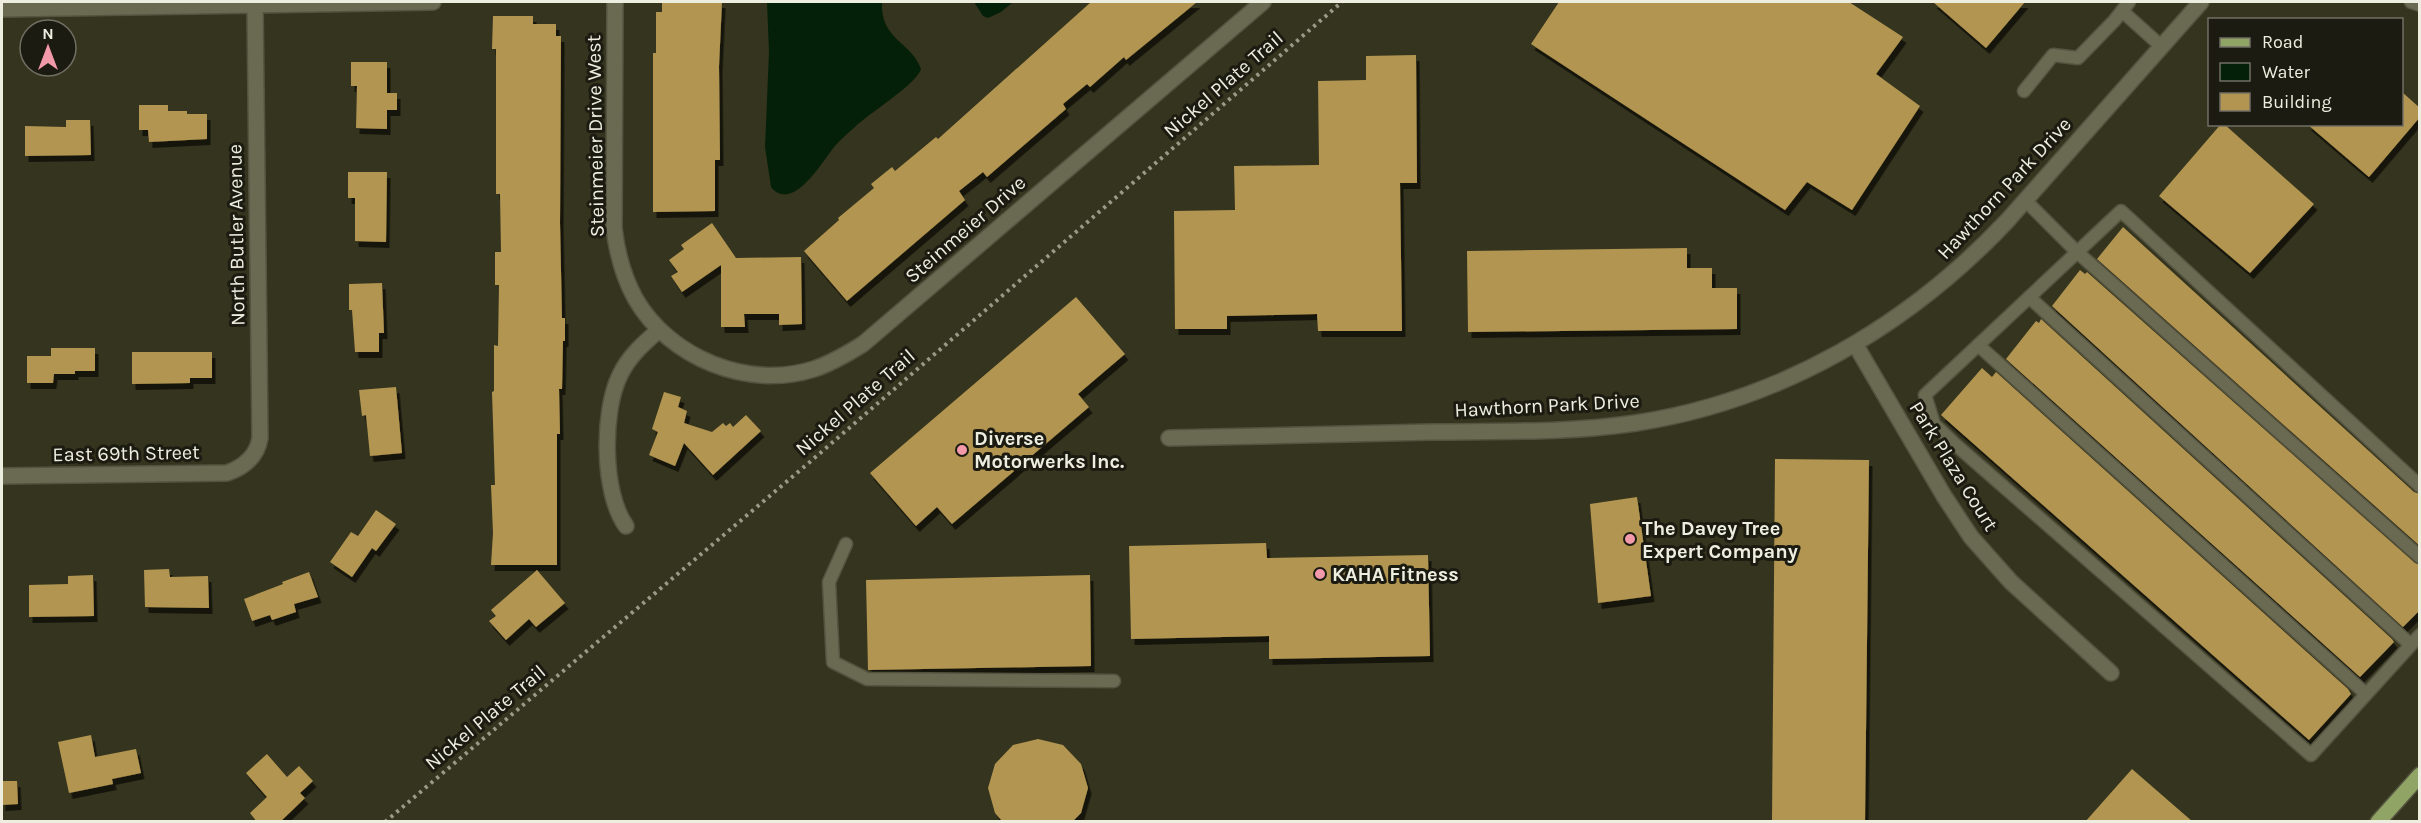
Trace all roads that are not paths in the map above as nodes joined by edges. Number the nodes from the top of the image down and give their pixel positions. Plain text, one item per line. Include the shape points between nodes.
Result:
1 (433, 2) edge
2 (615, 2) edge
3 (1263, 2) edge
4 (2201, 2) edge
5 (2411, 2) edge
6 (2420, 4) edge
7 (255, 5) junction
8 (2125, 6) edge
9 (2, 9) edge
10 (2161, 46) junction
11 (2024, 91) dead end
12 (2025, 200) junction
13 (2077, 252) junction
14 (2029, 297) junction
15 (659, 330) junction
16 (1855, 344) junction
17 (1978, 345) junction
18 (1169, 438) dead end
19 (249, 461) joint
20 (2, 476) edge
21 (2420, 486) edge
22 (626, 526) dead end
23 (846, 544) dead end
24 (2420, 557) edge
25 (2420, 635) edge
26 (2411, 645) junction
27 (2111, 673) dead end
28 (1114, 681) dead end
29 (2366, 694) junction
30 (2420, 775) edge
31 (2378, 822) edge

1 - 7 street
2 - 15 street, Steinmeier Drive West via 616,246 632,292
3 - 15 street, Steinmeier Drive via 863,344 839,359 812,370 774,375 736,372 700,359
4 - 10 street, Hawthorn Park Drive
5 - 6 lane
7 - 9 street
7 - 19 street, North Butler Avenue via 260,438
8 - 10 lane
8 - 11 lane via 2078,58 2053,55
10 - 12 street, Hawthorn Park Drive
12 - 13 lane
12 - 16 street, Hawthorn Park Drive via 1951,276
13 - 14 lane
13 - 21 lane via 2121,211
13 - 24 lane
14 - 17 lane
14 - 26 lane
15 - 22 street via 621,372 609,411 610,490
16 - 18 street, Hawthorn Park Drive via 1799,374 1737,398 1634,423 1551,430
16 - 27 street, Park Plaza Court via 1971,537 2025,596
17 - 29 lane
17 - 29 lane via 1925,394 1934,424 1956,445 2311,755
19 - 20 street, East 69th Street via 227,473
23 - 28 lane via 829,582 833,662 867,679
25 - 26 lane
26 - 29 lane
30 - 31 main road

